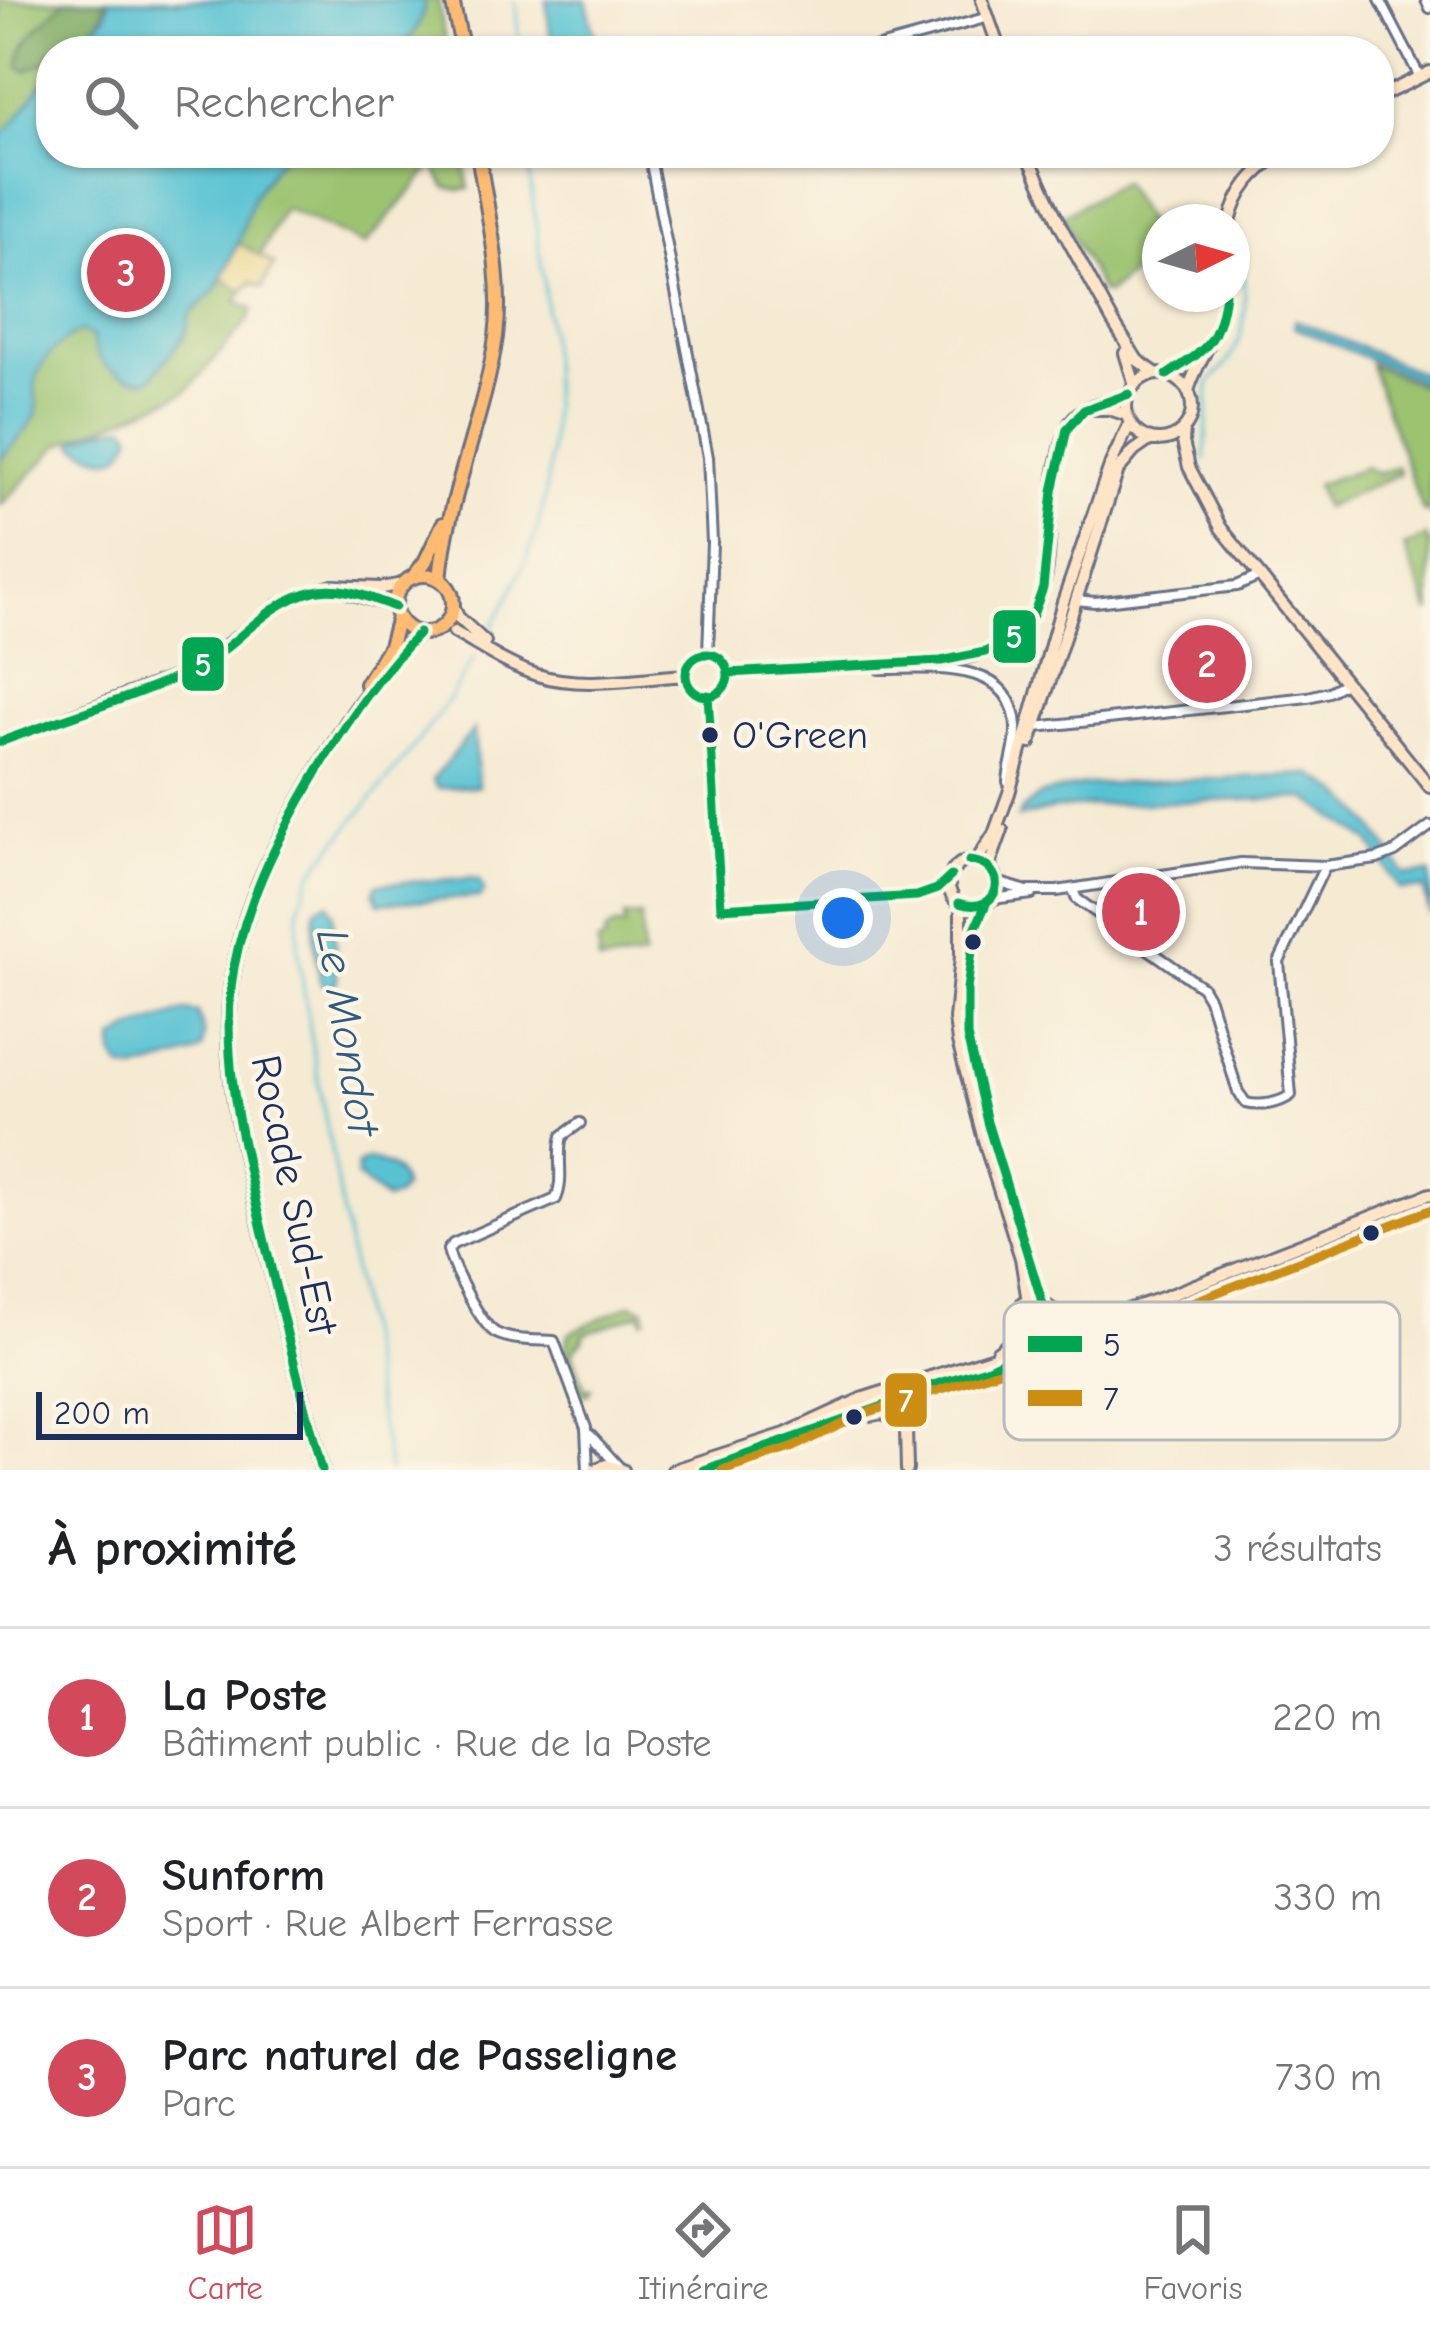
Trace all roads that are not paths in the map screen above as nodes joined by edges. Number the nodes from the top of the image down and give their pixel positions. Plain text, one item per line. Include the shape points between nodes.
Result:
1 (452, 0) edge
2 (984, 0) edge
3 (1380, 0) edge
4 (1426, 0) edge
5 (1430, 8) edge
6 (989, 16) junction
7 (460, 36) edge
8 (918, 36) edge
9 (994, 36) edge
10 (1425, 75) edge
11 (1394, 90) edge
12 (480, 168) edge
13 (652, 168) edge
14 (1031, 168) edge
15 (1032, 168) edge
16 (1262, 168) edge
17 (1234, 204) edge
18 (1223, 312) edge
19 (1208, 346) junction
20 (1162, 374) junction
21 (1132, 389) junction
22 (1188, 391) junction
23 (1084, 410) junction
24 (1129, 419) junction
25 (1184, 429) junction
26 (1156, 440) junction
27 (465, 467) junction
28 (1189, 467) junction
29 (1260, 576) junction
30 (440, 580) junction
31 (408, 581) junction
32 (319, 589) junction
33 (1075, 600) junction
34 (453, 605) junction
35 (396, 612) junction
36 (447, 630) junction
37 (419, 633) junction
38 (708, 654) junction
39 (861, 665) junction
40 (521, 669) junction
41 (728, 673) junction
42 (686, 675) junction
43 (1345, 682) junction
44 (1036, 728) junction
45 (337, 738) junction
46 (0, 742) edge
47 (1430, 787) edge
48 (1009, 793) junction
49 (1430, 826) edge
50 (983, 863) junction
51 (1325, 866) junction
52 (997, 882) junction
53 (1073, 890) junction
54 (1045, 892) junction
55 (989, 902) junction
56 (961, 904) junction
57 (580, 1123) dead end
58 (1430, 1194) edge
59 (1025, 1286) junction
60 (1180, 1291) junction
61 (1042, 1301) edge
62 (1023, 1302) edge
63 (1028, 1302) edge
64 (1136, 1302) edge
65 (1150, 1302) edge
66 (1004, 1345) edge
67 (1004, 1354) edge
68 (985, 1360) junction
69 (1004, 1363) edge
70 (932, 1387) junction
71 (898, 1396) junction
72 (898, 1420) junction
73 (586, 1428) junction
74 (823, 1428) junction
75 (907, 1432) junction
76 (623, 1469) edge
77 (322, 1470) edge
78 (591, 1470) edge
79 (673, 1470) edge
80 (704, 1470) edge
81 (906, 1470) edge

1 - 7 main road
2 - 6 street
3 - 10 street
4 - 5 street
6 - 8 street
6 - 9 street
10 - 11 street
12 - 27 main road via 496,333
13 - 38 street via 708,457
14 - 21 street via 1130,364
15 - 20 street via 1137,360
16 - 17 street
18 - 19 street
19 - 20 street
19 - 22 street
20 - 21 street
20 - 22 street
21 - 23 street
21 - 24 street
22 - 25 street via 1192,411
23 - 24 street
23 - 39 street via 1063,442 1047,580 1025,625 971,658
24 - 26 street
24 - 48 street
25 - 26 street
25 - 28 street
26 - 28 street
26 - 33 street via 1118,470
27 - 30 main road
27 - 31 main road via 437,540
28 - 29 street via 1221,528
29 - 33 street via 1214,589
29 - 43 street
30 - 31 main road
30 - 34 main road
31 - 32 street
31 - 35 main road
32 - 35 street via 355,592
32 - 46 street via 278,605 196,669
33 - 44 street
34 - 36 main road
34 - 40 street via 472,632
35 - 37 main road
35 - 45 main road, Rocade Sud-Est via 390,646
36 - 37 main road
36 - 40 street
37 - 45 main road, Rocade Sud-Est
38 - 41 street
38 - 42 street via 690,662
39 - 41 street
39 - 48 street via 962,671 997,684 1016,721
40 - 42 street via 576,682
41 - 42 street via 721,691 709,695 696,692
43 - 44 street via 1308,697
43 - 47 street
44 - 50 street
45 - 77 main road, Rocade Sud-Est via 256,890 239,942 229,1035 237,1120
48 - 50 street
49 - 51 street via 1377,859
50 - 52 street
50 - 56 street via 961,863 951,876
51 - 53 street via 1241,863
51 - 53 street via 1280,962 1291,1095 1257,1105 1238,1092 1202,987
52 - 54 street
52 - 55 street
53 - 54 street
54 - 55 street
55 - 56 street
55 - 61 street via 975,929 968,1036
56 - 59 street via 958,1042
57 - 73 street via 562,1136 556,1198 448,1250 494,1332 554,1341
58 - 60 street
59 - 62 street
59 - 63 street
60 - 64 street
60 - 65 street
66 - 68 street
67 - 68 street
68 - 71 street
69 - 70 street
70 - 71 street
70 - 75 street via 914,1401
71 - 72 street
71 - 74 street
71 - 75 street
71 - 79 street via 842,1407
72 - 74 street via 877,1413
72 - 81 street
73 - 76 street
73 - 78 street
74 - 80 street
75 - 81 street
76 - 78 street

